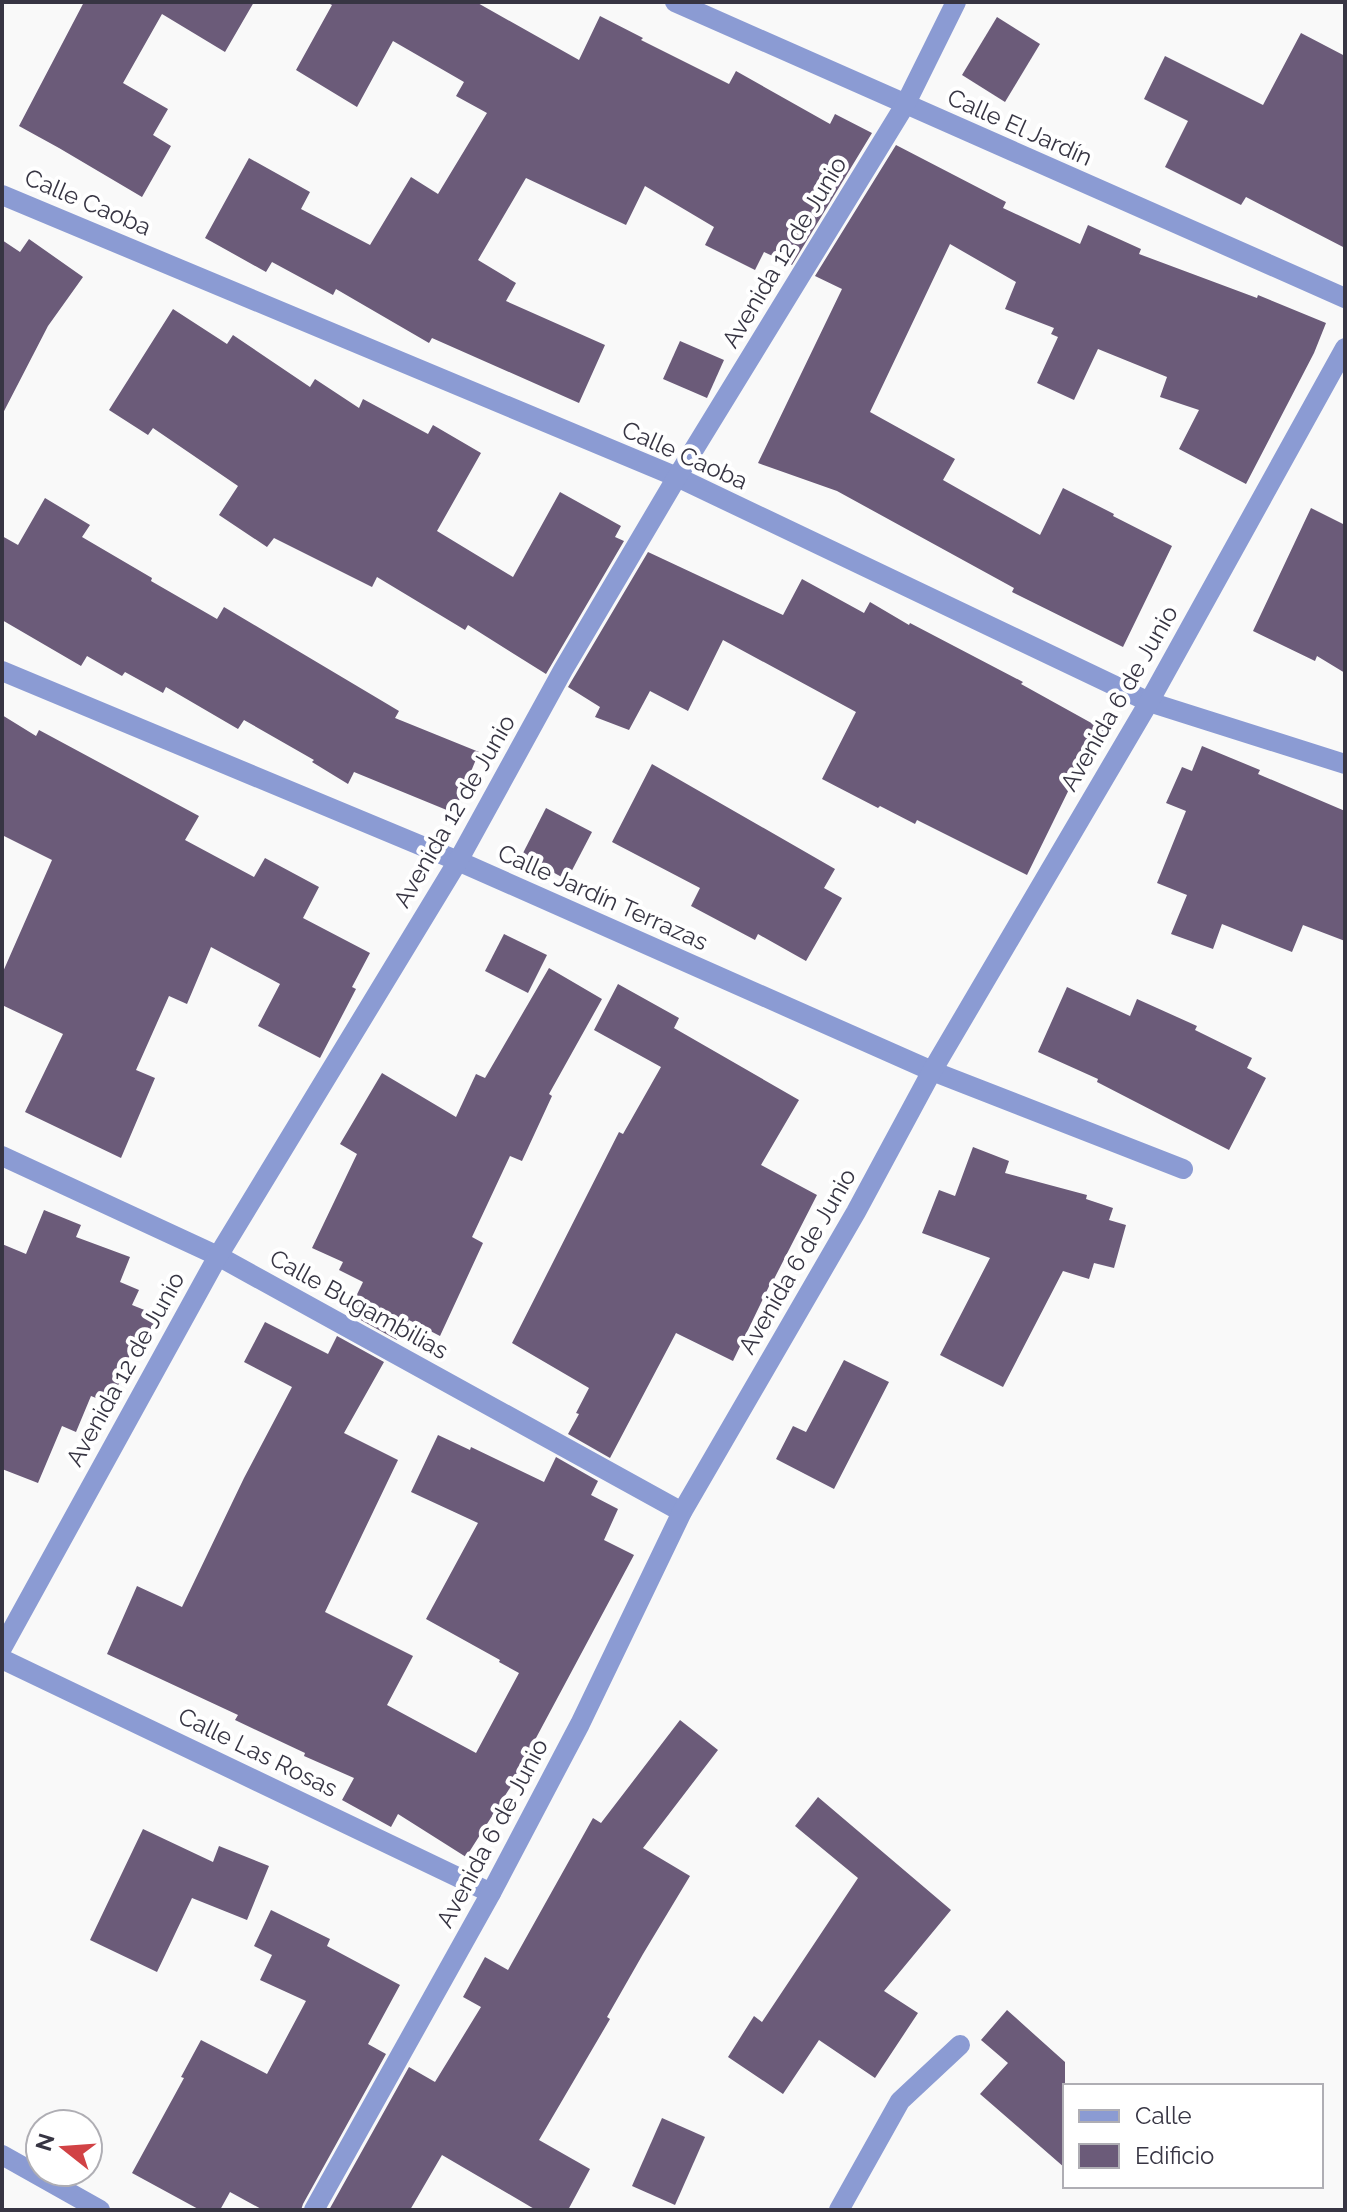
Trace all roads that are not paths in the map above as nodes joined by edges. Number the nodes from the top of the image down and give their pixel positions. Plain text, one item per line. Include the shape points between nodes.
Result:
1 (675, 2) edge
2 (956, 2) edge
3 (905, 105) junction
4 (2, 195) edge
5 (1345, 298) edge
6 (1345, 348) edge
7 (677, 477) junction
8 (2, 671) edge
9 (1149, 702) junction
10 (1345, 764) edge
11 (458, 861) junction
12 (932, 1071) junction
13 (2, 1156) edge
14 (1183, 1169) dead end
15 (218, 1256) junction
16 (682, 1512) junction
17 (2, 1648) edge
18 (2, 1659) edge
19 (491, 1893) junction
20 (960, 2045) dead end
21 (2, 2155) edge
22 (848, 2206) edge
23 (100, 2210) edge
24 (314, 2210) edge

1 - 3 street, Calle El Jardín
2 - 3 street, Avenida 12 de Junio
3 - 5 street, Calle El Jardín
3 - 7 street, Avenida 12 de Junio
4 - 7 street, Calle Caoba
6 - 9 street, Avenida 6 de Junio
7 - 9 street, Calle Caoba
7 - 11 street, Avenida 12 de Junio
8 - 11 street, Calle Jardín Terrazas
9 - 10 street, Calle Caoba
9 - 12 street, Avenida 6 de Junio
11 - 12 street, Calle Jardín Terrazas
11 - 15 street, Avenida 12 de Junio
12 - 14 street, Calle Jardín Terrazas
12 - 16 street, Avenida 6 de Junio
13 - 15 street, Calle Bugambilias
15 - 16 street, Calle Bugambilias
15 - 17 street, Avenida 12 de Junio
16 - 19 street, Avenida 6 de Junio
18 - 19 street, Calle Las Rosas
19 - 24 street, Avenida 6 de Junio
20 - 22 street via 900,2101
21 - 23 street

